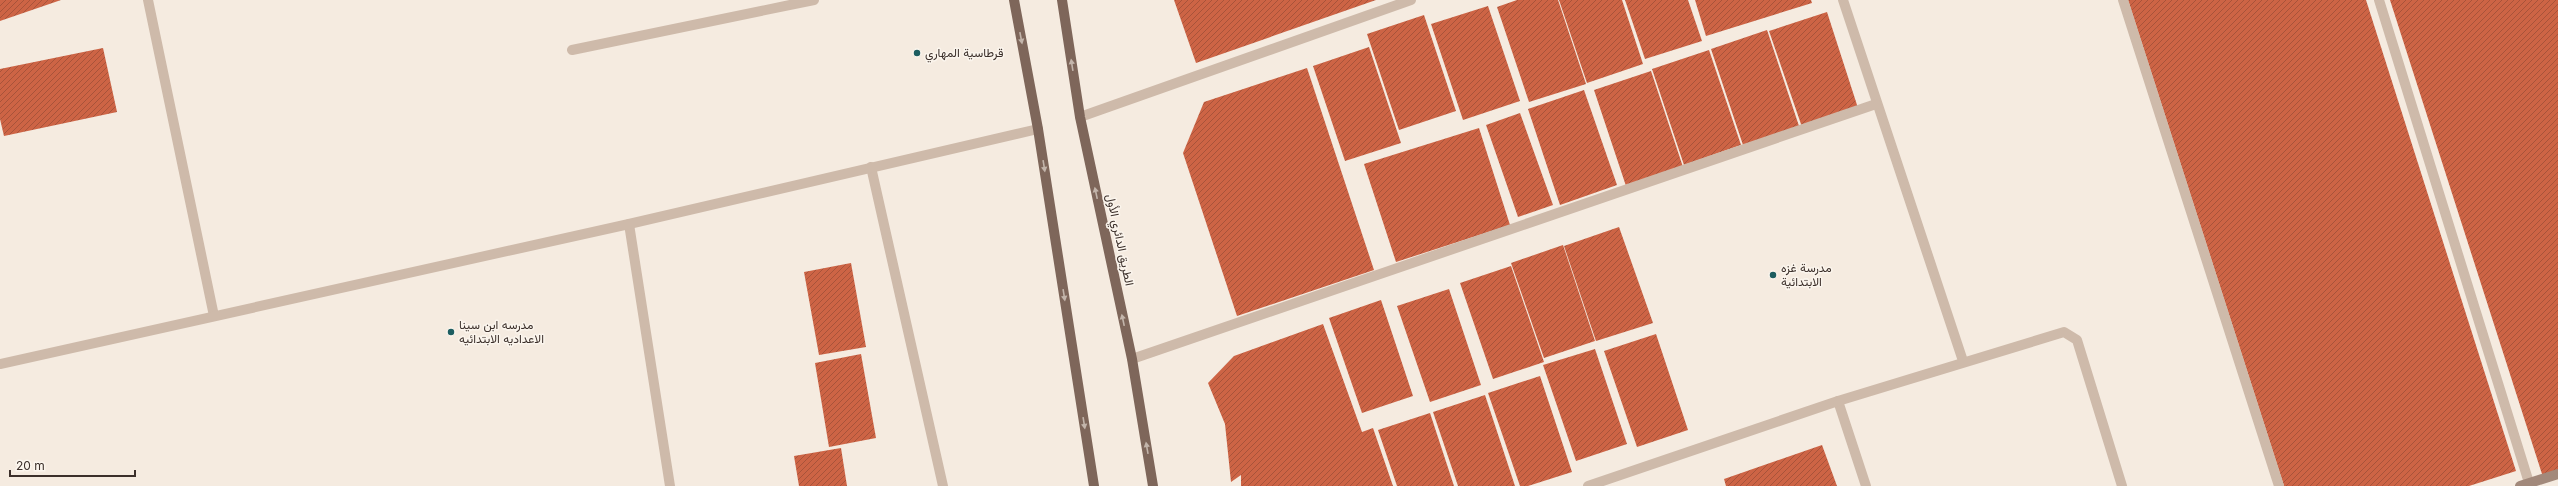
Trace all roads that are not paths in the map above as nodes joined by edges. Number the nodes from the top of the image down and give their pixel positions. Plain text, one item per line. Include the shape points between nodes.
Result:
1 (148, 0) edge
2 (814, 0) edge
3 (1014, 0) edge
4 (1062, 0) edge
5 (1411, 0) edge
6 (1843, 0) edge
7 (2123, 0) edge
8 (2380, 0) edge
9 (572, 50) dead end
10 (1876, 104) junction
11 (1080, 117) junction
12 (1038, 129) junction
13 (871, 167) junction
14 (629, 224) junction
15 (214, 316) junction
16 (1132, 359) junction
17 (1963, 362) junction
18 (0, 364) edge
19 (1838, 401) junction
20 (2558, 474) edge
21 (2526, 485) edge
22 (670, 486) edge
23 (943, 486) edge
24 (1094, 486) edge
25 (1153, 486) edge
26 (1588, 486) edge
27 (1866, 486) edge
28 (2122, 486) edge
29 (2279, 486) edge

1 - 15 street
2 - 9 street
3 -> 12 main road
11 -> 4 main road, الطريق الدائري الأول
5 - 11 street
6 - 10 street
7 - 29 street
8 - 21 street
10 - 16 street
10 - 17 street
16 -> 11 main road, الطريق الدائري الأول
12 - 13 street
12 -> 24 main road
13 - 14 street
13 - 23 street
14 - 15 street
14 - 22 street
15 - 18 street
25 -> 16 main road, الطريق الدائري الأول
17 - 19 street
17 - 28 street via 2057,332 2071,334 2077,340
19 - 26 street
19 - 27 street
20 - 21 street

